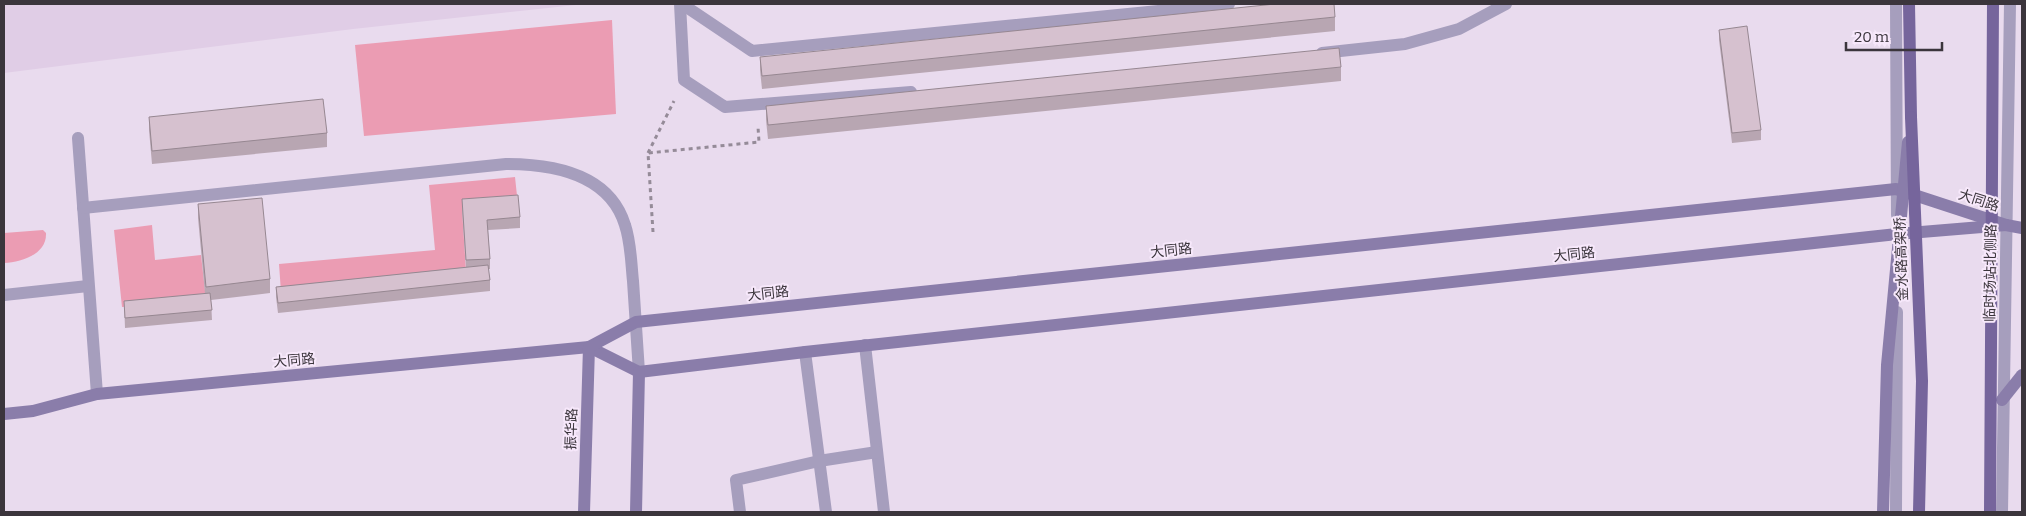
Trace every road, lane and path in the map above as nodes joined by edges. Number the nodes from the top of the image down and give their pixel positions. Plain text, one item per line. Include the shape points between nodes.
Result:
1 (681, 4) edge
2 (1230, 4) edge
3 (1506, 4) edge
4 (1896, 4) edge
5 (1909, 4) edge
6 (1993, 4) edge
7 (2010, 4) edge
8 (1310, 54) edge
9 (684, 80) junction
10 (921, 91) edge
11 (756, 106) junction
12 (1910, 117) junction
13 (78, 138) dead end
14 (648, 153) junction
15 (1896, 189) junction
16 (83, 208) junction
17 (2006, 225) junction
18 (2022, 228) edge
19 (1897, 234) junction
20 (653, 240) dead end
21 (88, 286) junction
22 (4, 295) edge
23 (636, 322) junction
24 (865, 345) junction
25 (589, 347) junction
26 (805, 352) junction
27 (639, 372) junction
28 (2022, 375) edge
29 (97, 394) junction
30 (2002, 400) junction
31 (4, 414) edge
32 (877, 452) junction
33 (819, 461) junction
34 (584, 512) edge
35 (636, 512) edge
36 (740, 512) edge
37 (826, 512) edge
38 (884, 512) edge
39 (1883, 512) edge
40 (1896, 512) edge
41 (1919, 512) edge
42 (1990, 512) edge
43 (2002, 512) edge

1 - 2 street via 752,51
1 - 9 street
3 - 8 street via 1459,29 1405,44
4 - 15 street
5 - 12 main road, 金水路高架桥
6 - 42 main road, bridge
7 - 17 street, 临时场站北侧路
9 - 11 street via 725,107
9 - 14 path
10 - 11 street
11 - 14 path via 759,142
12 - 39 street, bridge via 1887,365
12 - 41 main road, 金水路高架桥, bridge via 1922,382
13 - 16 street
14 - 20 path
15 - 17 street, 大同路
15 - 19 street
15 - 23 street, 大同路
16 - 21 street
16 - 23 street via 506,164 550,166 587,179 606,194 618,210 630,246
17 - 18 street
17 - 19 street, 大同路
17 - 30 street, 临时场站北侧路
19 - 24 street, 大同路
19 - 40 street
21 - 22 street
21 - 29 street
23 - 25 street, 大同路
23 - 27 street
24 - 26 street, 大同路
24 - 32 street
25 - 27 street
25 - 29 street, 大同路
25 - 34 street, 振华路
26 - 27 street, 大同路
26 - 33 street
27 - 35 street
28 - 30 street
29 - 31 street, 大同路 via 33,411
30 - 43 street, 临时场站北侧路
32 - 33 street
32 - 38 street
33 - 36 street via 736,480
33 - 37 street

